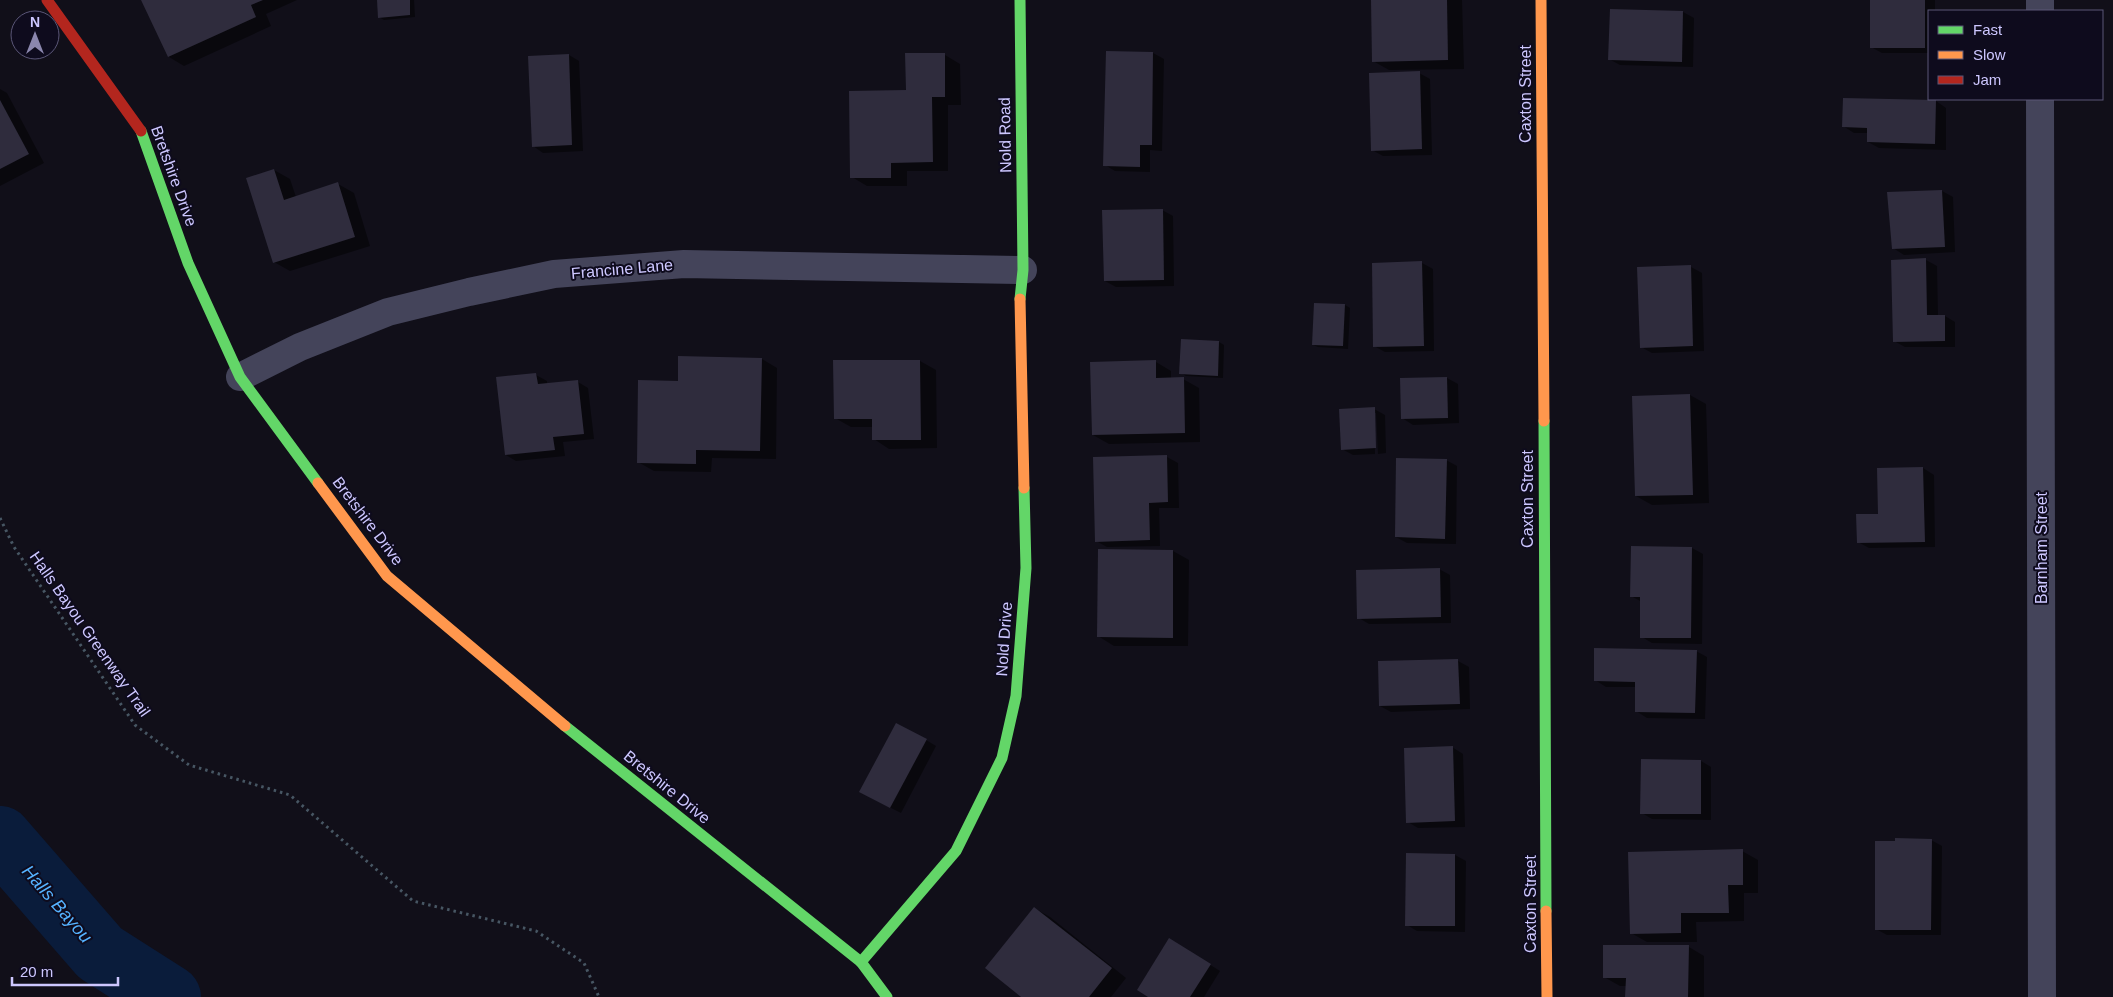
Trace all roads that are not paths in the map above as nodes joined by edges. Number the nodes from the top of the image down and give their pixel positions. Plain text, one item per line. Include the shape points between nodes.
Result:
1 (47, 0) edge
2 (1020, 0) edge
3 (1541, 0) edge
4 (2040, 100) edge
5 (1023, 270) junction
6 (240, 378) junction
7 (861, 962) junction
8 (887, 997) edge
9 (1547, 997) edge
10 (2042, 997) edge

1 - 6 street, Bretshire Drive via 140,127 188,263
2 - 5 street, Nold Road
3 - 9 street, Caxton Street
4 - 10 street, Barnham Street
5 - 6 street, Francine Lane via 684,264 554,274 388,312 300,347
5 - 7 street, Nold Drive via 1020,289 1026,568 1016,696 1002,758 956,850
6 - 7 street, Bretshire Drive via 388,576 576,736
7 - 8 street, Bretshire Drive

